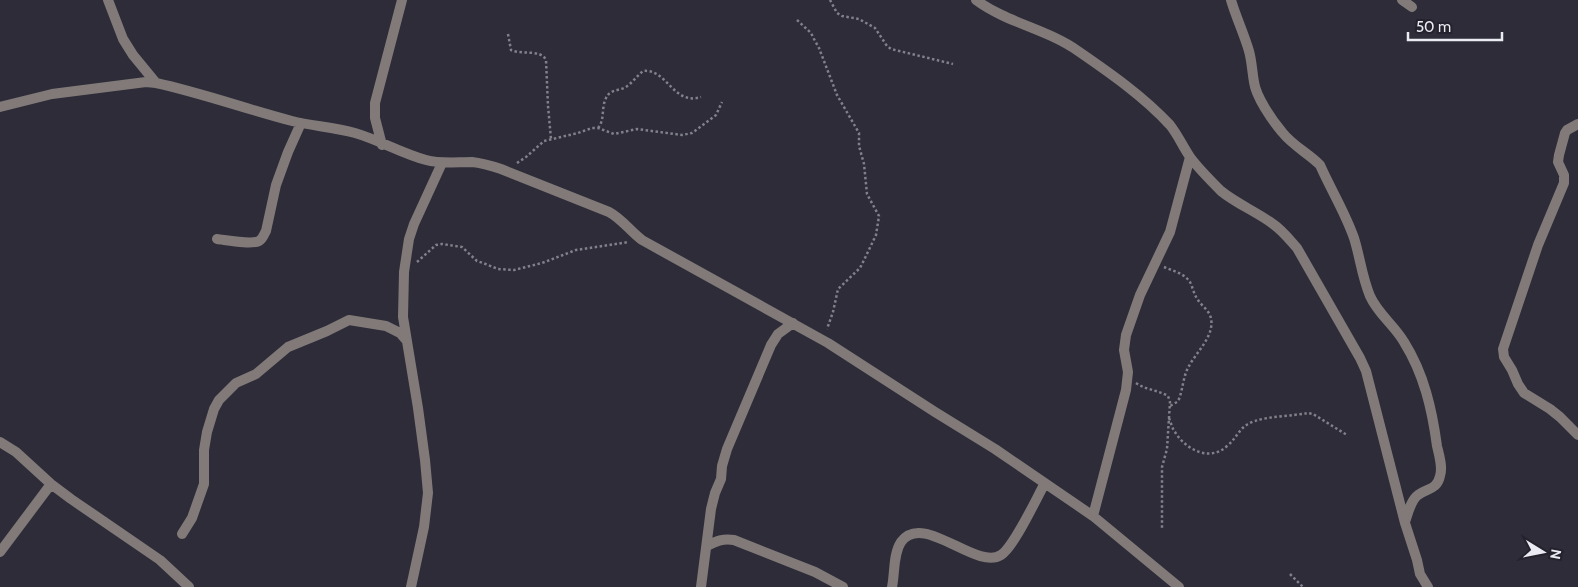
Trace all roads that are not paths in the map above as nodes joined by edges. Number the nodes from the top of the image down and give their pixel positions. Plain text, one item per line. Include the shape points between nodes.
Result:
1 (108, 0) edge
2 (402, 0) edge
3 (976, 0) edge
4 (1231, 0) edge
5 (1402, 0) edge
6 (1412, 7) dead end
7 (156, 83) junction
8 (0, 107) edge
9 (301, 123) junction
10 (1578, 124) edge
11 (382, 145) junction
12 (1190, 157) junction
13 (442, 163) junction
14 (217, 239) dead end
15 (793, 323) junction
16 (407, 341) junction
17 (1578, 435) edge
18 (0, 442) edge
19 (1045, 483) junction
20 (51, 484) junction
21 (1093, 516) junction
22 (1405, 523) junction
23 (182, 534) dead end
24 (707, 546) junction
25 (0, 552) edge
26 (1420, 574) junction
27 (189, 587) edge
28 (411, 587) edge
29 (701, 587) edge
30 (843, 587) edge
31 (892, 587) edge
32 (1179, 587) edge
33 (1419, 587) edge
34 (1428, 587) edge

1 - 7 street via 123,39
2 - 11 street via 375,103
3 - 12 street via 1001,16 1060,39 1078,50 1143,99 1174,131
4 - 22 street via 1249,50 1261,100 1282,132 1320,166 1354,239 1371,298 1404,342 1427,393 1441,476 1432,489 1418,495
5 - 6 street
7 - 8 street via 52,94
7 - 9 street
9 - 11 street via 335,128
9 - 14 street via 276,185 263,237 258,242
10 - 17 street via 1567,130 1563,137 1558,162 1564,183 1538,245 1503,349 1504,357 1524,393 1550,409
11 - 13 street
12 - 21 street via 1170,232 1140,295 1126,335 1126,390
12 - 22 street via 1222,192 1273,223 1297,248 1366,371
13 - 15 street via 473,162 501,169 609,212 642,240
13 - 16 street via 412,232 406,258 403,316
15 - 19 street
15 - 24 street via 778,334 771,345 727,449 711,509
16 - 23 street via 386,326 349,320 288,346 256,374 236,383 214,409 204,450 204,484 192,518
16 - 28 street via 428,493
18 - 20 street
19 - 21 street
19 - 31 street via 1015,538 999,557 979,557 953,544 918,533 901,543
20 - 25 street
20 - 27 street via 160,560
21 - 32 street
22 - 26 street
24 - 29 street
24 - 30 street via 726,538 734,540 815,572
26 - 33 street
26 - 34 street

